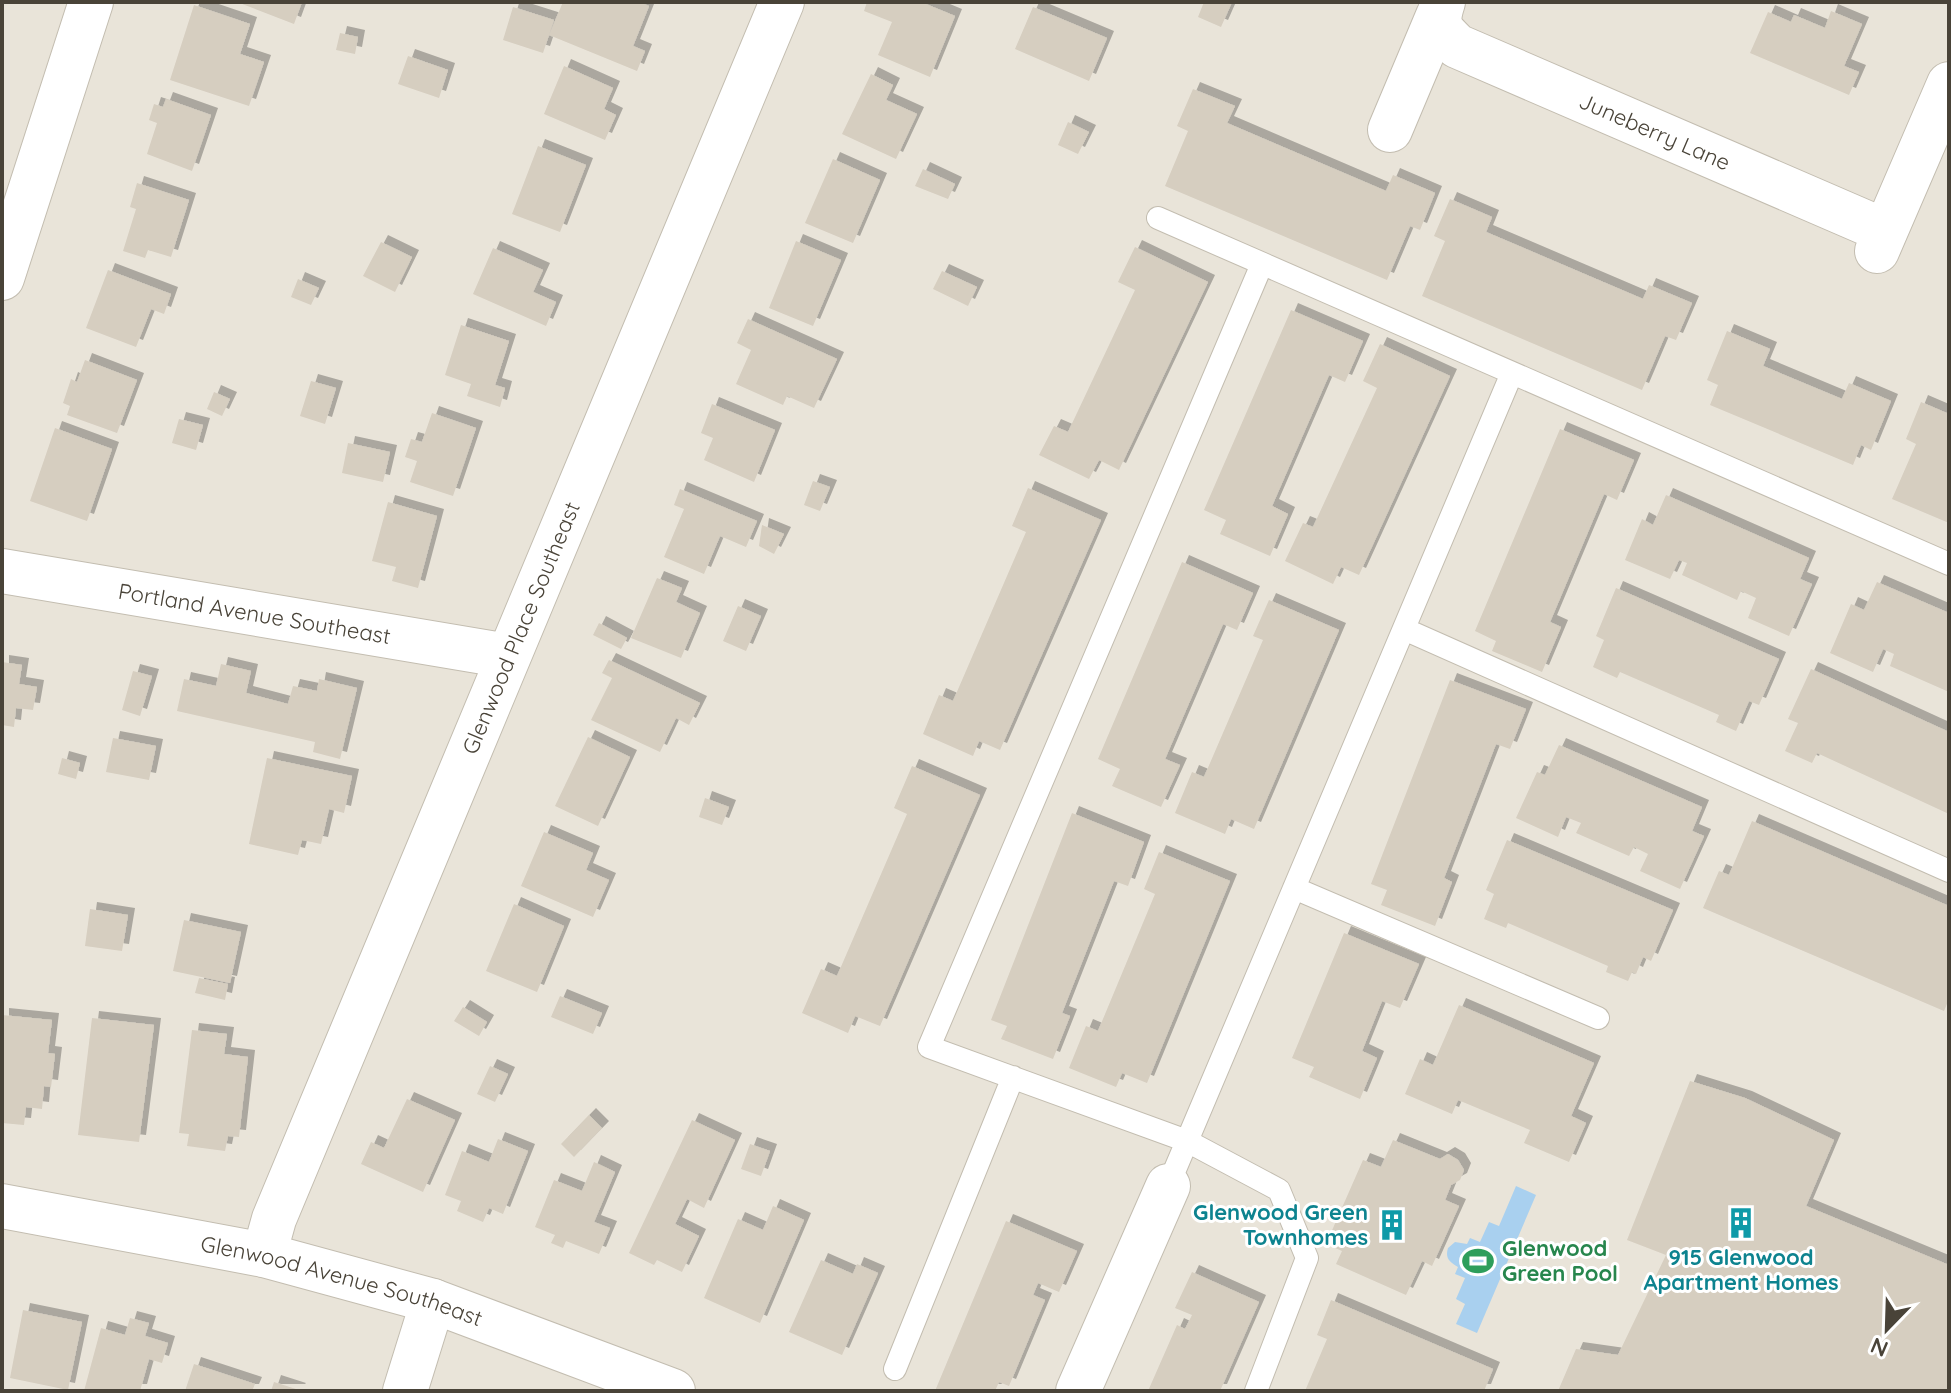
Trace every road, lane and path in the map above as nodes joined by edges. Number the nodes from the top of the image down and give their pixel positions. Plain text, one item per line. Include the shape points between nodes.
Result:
1 (91, 2) edge
2 (782, 2) edge
3 (1440, 9) edge
4 (1949, 84) edge
5 (1390, 130) dead end
6 (1158, 218) dead end
7 (1262, 264) junction
8 (2, 278) edge
9 (1512, 373) junction
10 (1949, 564) edge
11 (2, 571) edge
12 (1404, 629) junction
13 (508, 656) junction
14 (1949, 871) edge
15 (1294, 888) junction
16 (1598, 1018) dead end
17 (1013, 1077) junction
18 (1187, 1141) junction
19 (1168, 1186) joint
20 (2, 1206) edge
21 (264, 1255) junction
22 (433, 1301) junction
23 (895, 1369) dead end
24 (405, 1391) edge
25 (673, 1391) edge
26 (1078, 1391) edge
27 (1256, 1391) edge

1 - 8 street
2 - 13 street, Glenwood Place Southeast
3 - 4 street, Juneberry Lane via 1443,32 1457,46 1881,241
3 - 5 street, Juneberry Lane
6 - 7 lane
7 - 9 lane
7 - 17 lane via 929,1047
9 - 10 lane
9 - 12 lane
11 - 13 street, Portland Avenue Southeast
12 - 14 lane
12 - 15 lane
13 - 21 street, Glenwood Place Southeast via 274,1219
15 - 16 lane
15 - 18 lane
17 - 18 lane
17 - 23 lane
18 - 19 lane
18 - 27 lane via 1279,1190 1307,1258
19 - 26 street
20 - 21 street, Glenwood Avenue Southeast
21 - 22 street, Glenwood Avenue Southeast
22 - 24 street
22 - 25 street, Glenwood Avenue Southeast

